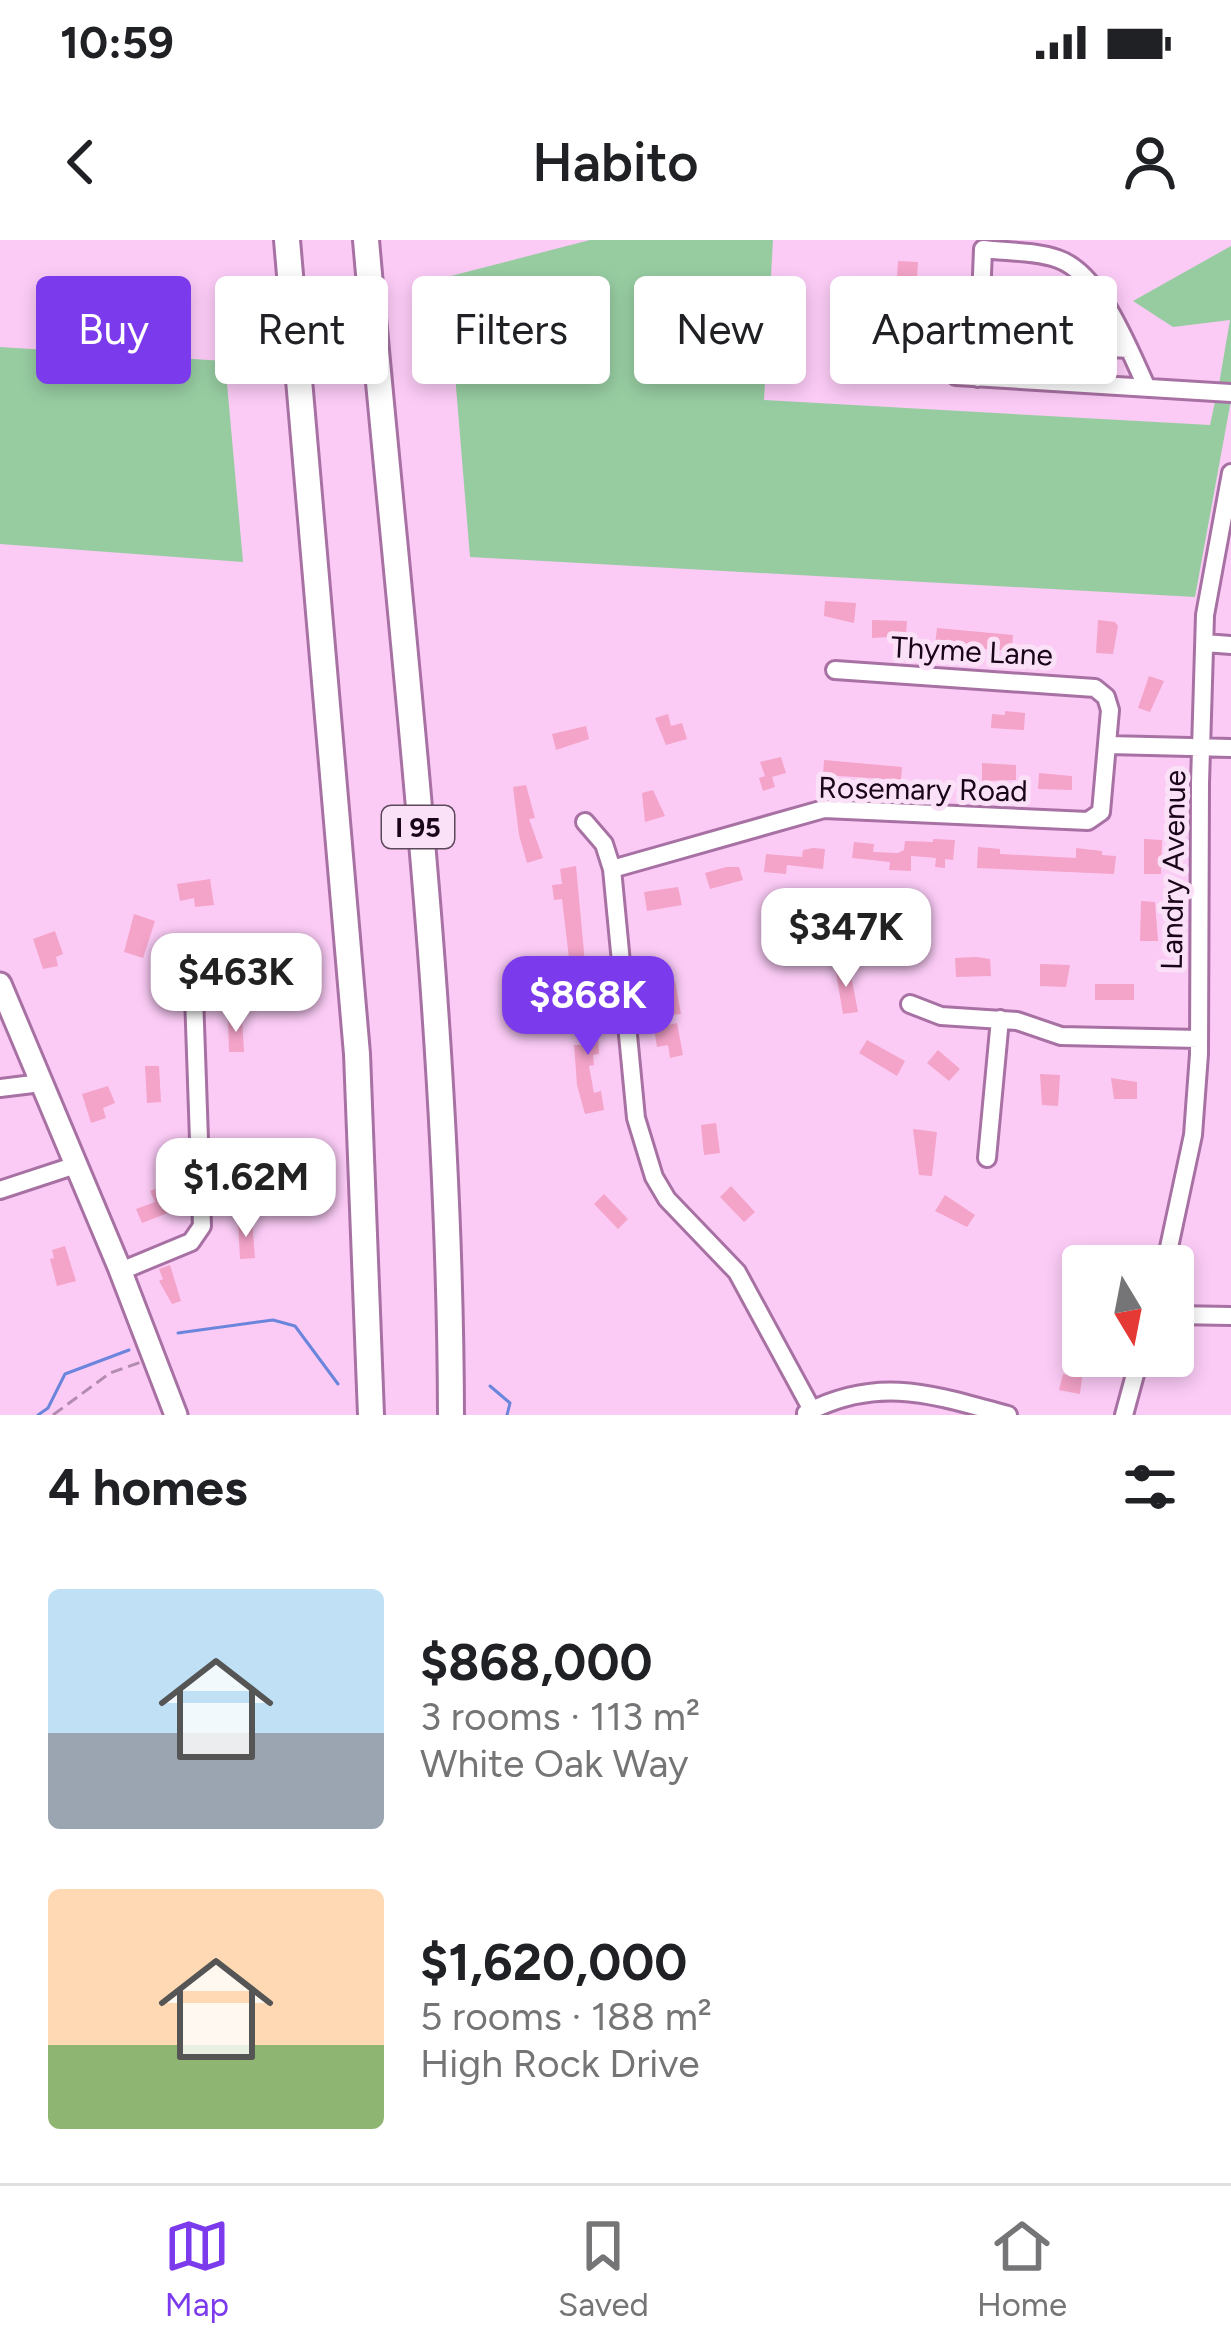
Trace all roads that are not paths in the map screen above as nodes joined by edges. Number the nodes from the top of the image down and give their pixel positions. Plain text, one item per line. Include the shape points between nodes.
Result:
1 (287, 240) edge
2 (366, 240) edge
3 (982, 276) edge
4 (1080, 276) edge
5 (1117, 325) edge
6 (1117, 348) edge
7 (1129, 349) junction
8 (1079, 384) edge
9 (1147, 388) junction
10 (1231, 393) edge
11 (1231, 473) edge
12 (1205, 644) junction
13 (1231, 645) edge
14 (836, 670) dead end
15 (1108, 745) junction
16 (1202, 747) junction
17 (1231, 748) edge
18 (585, 822) dead end
19 (612, 868) junction
20 (194, 967) dead end
21 (0, 984) edge
22 (910, 1004) dead end
23 (1000, 1019) junction
24 (1199, 1039) junction
25 (41, 1083) junction
26 (0, 1088) edge
27 (987, 1158) dead end
28 (76, 1165) junction
29 (0, 1190) edge
30 (1169, 1245) edge
31 (121, 1271) junction
32 (1194, 1316) edge
33 (1231, 1316) edge
34 (1134, 1377) edge
35 (807, 1412) edge
36 (176, 1415) edge
37 (371, 1415) edge
38 (451, 1415) edge
39 (1008, 1415) edge
40 (1124, 1415) edge

1 - 37 highway, I 95 via 357,1054
2 - 38 highway, I 95 via 436,1036
3 - 4 street via 983,249 1054,257
5 - 7 street
6 - 7 street
7 - 9 street
8 - 9 street
9 - 10 street
11 - 12 street, Landry Avenue
12 - 13 street
12 - 16 street, Landry Avenue
14 - 15 street, Thyme Lane via 1086,685 1102,693 1110,710
15 - 16 street
15 - 19 street, Rosemary Road via 1103,806 1084,820 824,809
16 - 17 street
16 - 24 street, Landry Avenue
18 - 19 street
19 - 35 street via 646,1158 667,1198 737,1272
20 - 31 street via 202,1226 191,1242
21 - 25 main road
22 - 23 street via 941,1016
23 - 24 street via 1061,1036
23 - 27 street
24 - 30 street, Landry Avenue via 1193,1135
25 - 26 street
25 - 28 main road
28 - 29 street
28 - 31 main road
31 - 36 main road
32 - 33 street
34 - 40 street
35 - 39 street via 853,1394 896,1390

